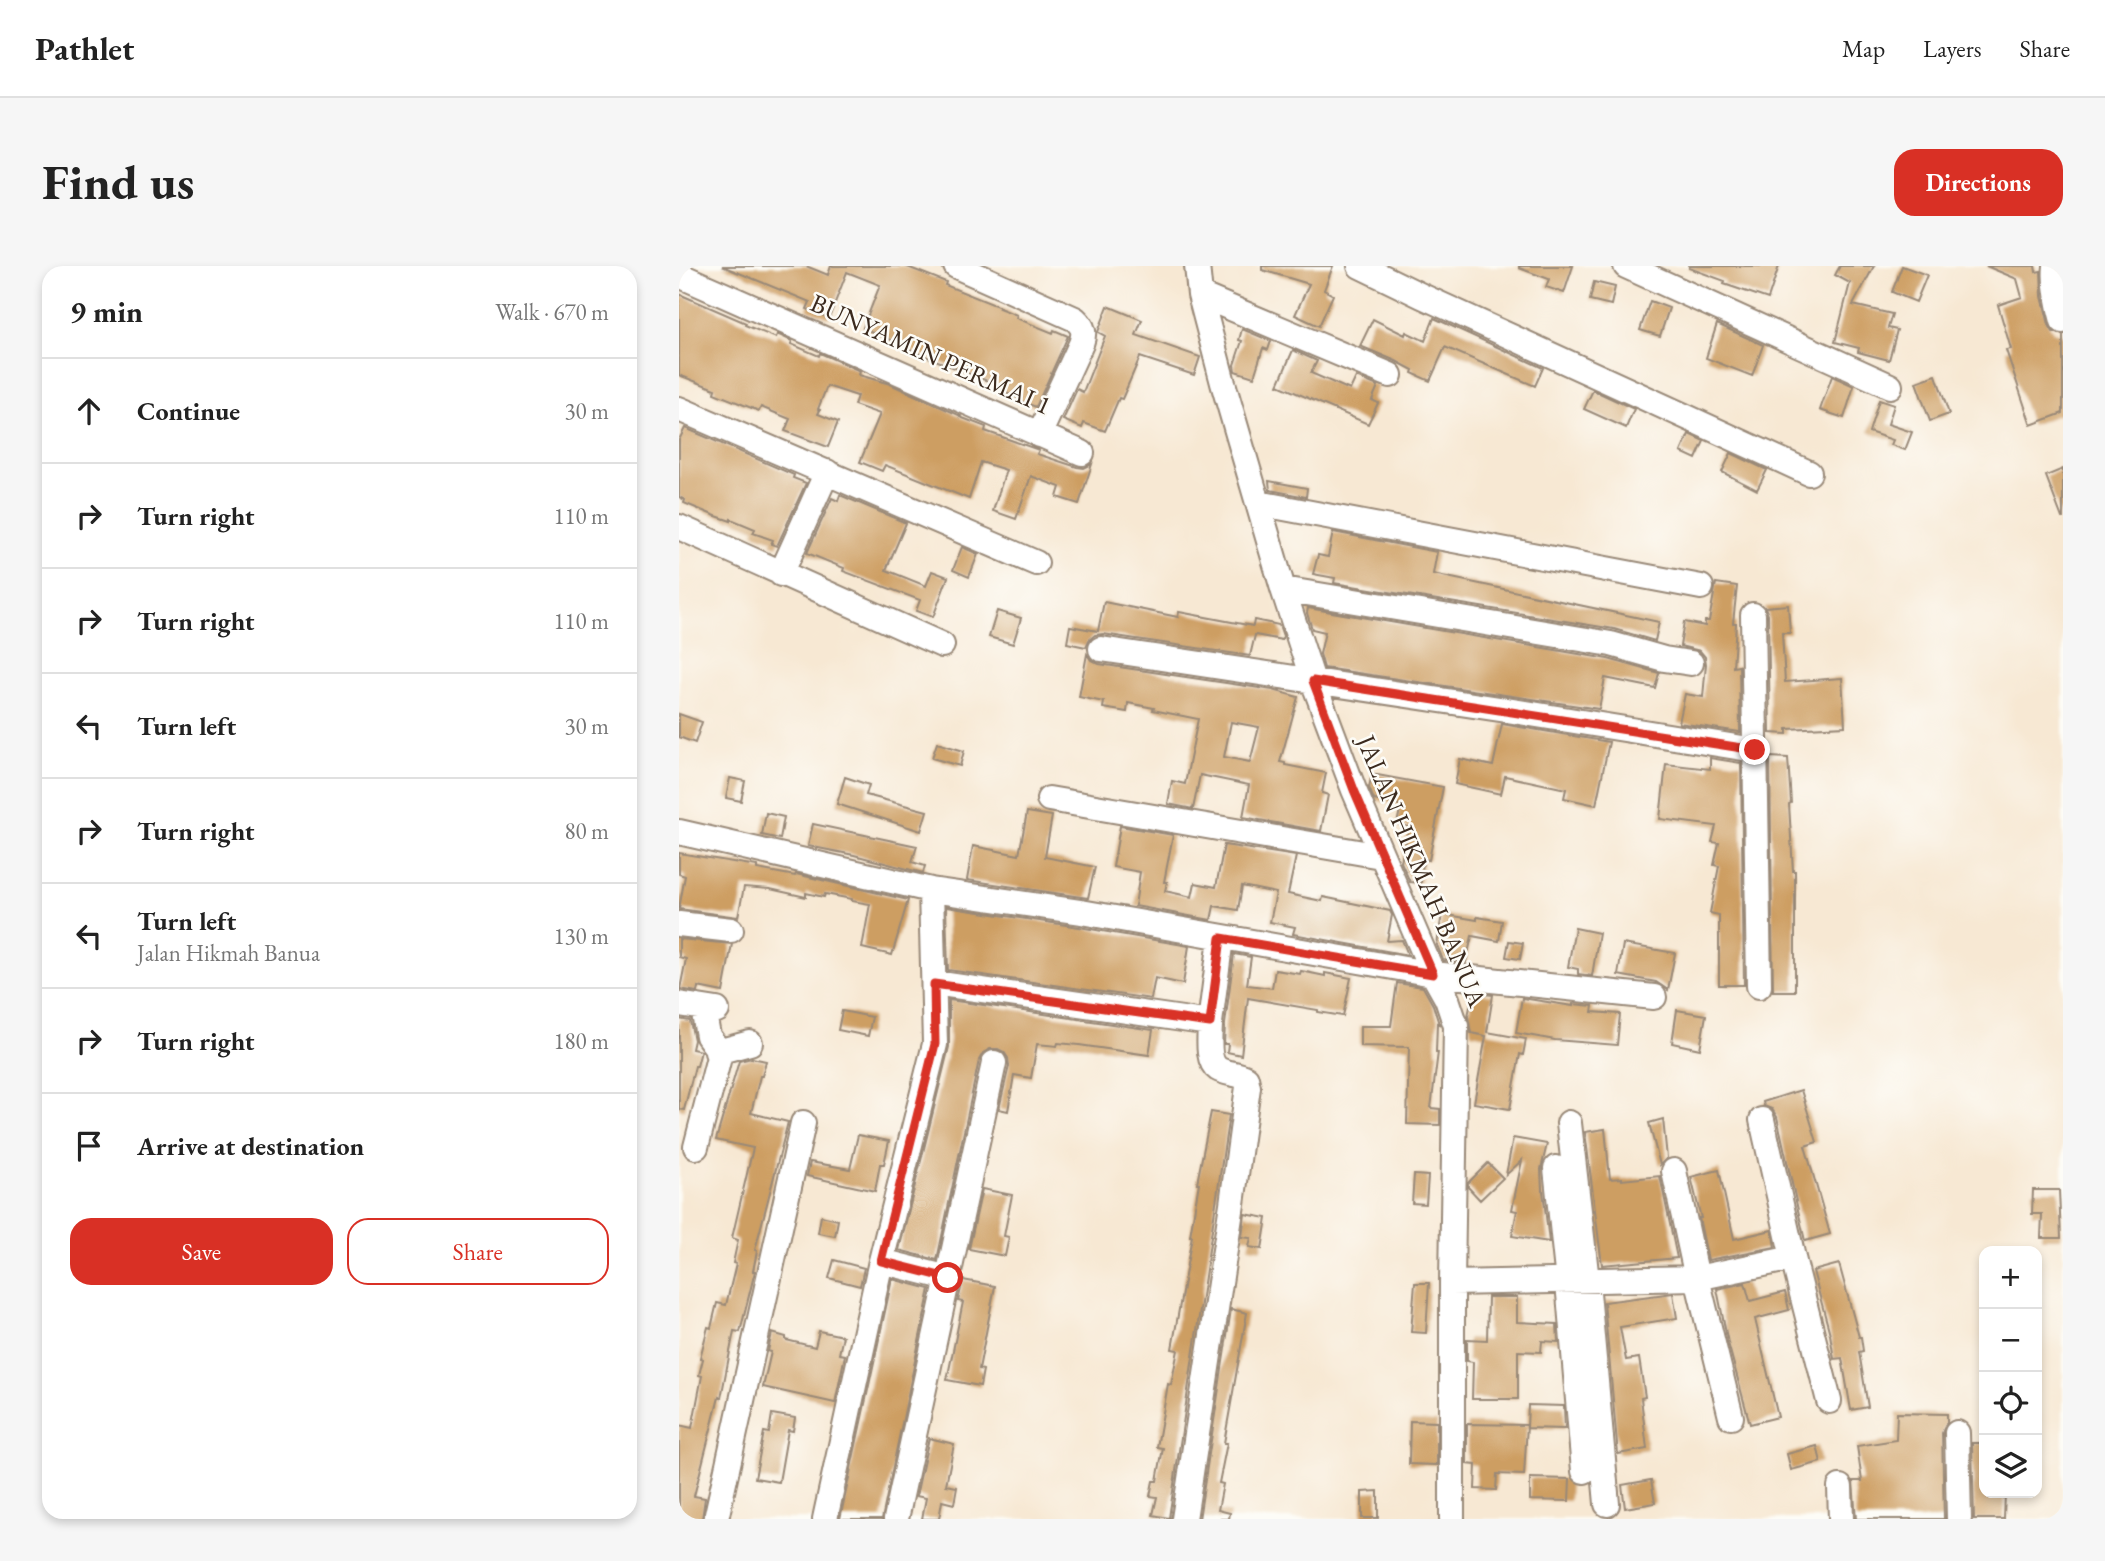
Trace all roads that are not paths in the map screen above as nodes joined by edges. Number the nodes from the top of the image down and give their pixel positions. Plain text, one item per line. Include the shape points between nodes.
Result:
1 (956, 266) edge
2 (1197, 266) edge
3 (1360, 266) edge
4 (1626, 266) edge
5 (2056, 266) edge
6 (696, 275) edge
7 (1200, 295) junction
8 (2063, 321) edge
9 (1390, 375) dead end
10 (1890, 386) dead end
11 (679, 409) edge
12 (1039, 435) junction
13 (1082, 453) dead end
14 (827, 472) junction
15 (1809, 473) dead end
16 (1258, 503) junction
17 (679, 527) edge
18 (1036, 563) dead end
19 (781, 574) junction
20 (1701, 587) dead end
21 (1283, 589) junction
22 (1753, 615) dead end
23 (942, 645) dead end
24 (1101, 649) dead end
25 (1691, 663) dead end
26 (1313, 681) junction
27 (1755, 750) junction
28 (1049, 799) dead end
29 (679, 832) edge
30 (1381, 856) junction
31 (931, 890) junction
32 (679, 923) edge
33 (731, 930) dead end
34 (1221, 938) junction
35 (1433, 974) junction
36 (934, 984) junction
37 (1759, 986) dead end
38 (1654, 997) dead end
39 (700, 1007) edge
40 (1210, 1023) junction
41 (750, 1043) dead end
42 (717, 1052) junction
43 (994, 1063) dead end
44 (1762, 1120) dead end
45 (803, 1123) dead end
46 (1569, 1123) dead end
47 (696, 1147) dead end
48 (1556, 1168) dead end
49 (1674, 1171) dead end
50 (1793, 1258) junction
51 (881, 1261) junction
52 (948, 1278) junction
53 (1697, 1278) junction
54 (1578, 1282) junction
55 (1452, 1283) junction
56 (1829, 1401) dead end
57 (1731, 1417) dead end
58 (1957, 1433) dead end
59 (1584, 1471) dead end
60 (1840, 1487) dead end
61 (1607, 1504) dead end
62 (716, 1519) edge
63 (825, 1519) edge
64 (896, 1519) edge
65 (1184, 1519) edge
66 (1452, 1519) edge
67 (1841, 1519) edge
68 (1959, 1519) edge

1 - 12 street via 1075,318 1083,328 1081,344
2 - 7 street, JALAN HIKMAH BANUA
3 - 15 street
4 - 10 street
5 - 8 street
6 - 12 street, BUNYAMIN PERMAI 1
7 - 9 street
7 - 16 street, JALAN HIKMAH BANUA
11 - 14 street
12 - 13 street, BUNYAMIN PERMAI 1
14 - 18 street
14 - 19 street
16 - 20 street
16 - 21 street, JALAN HIKMAH BANUA
17 - 19 street
19 - 23 street
21 - 25 street via 1611,644
21 - 26 street, JALAN HIKMAH BANUA
22 - 27 street
24 - 26 street
26 - 27 street
26 - 30 street, JALAN HIKMAH BANUA
27 - 37 street
28 - 30 street
29 - 31 street
30 - 35 street, JALAN HIKMAH BANUA
31 - 34 street
31 - 36 street
32 - 33 street
34 - 35 street
34 - 40 street
35 - 38 street
35 - 55 street, JALAN HIKMAH BANUA via 1456,1026
36 - 40 street
36 - 51 street via 935,1034
39 - 42 street
40 - 65 street via 1214,1065 1242,1075 1248,1087
41 - 42 street
42 - 47 street
43 - 52 street
44 - 50 street
45 - 62 street
46 - 54 street
48 - 54 street
49 - 53 street
50 - 53 street
50 - 56 street
51 - 52 street
51 - 63 street
52 - 64 street
53 - 54 street
53 - 57 street
54 - 55 street
54 - 59 street
54 - 61 street
55 - 66 street, JALAN HIKMAH BANUA
58 - 68 street
60 - 67 street

